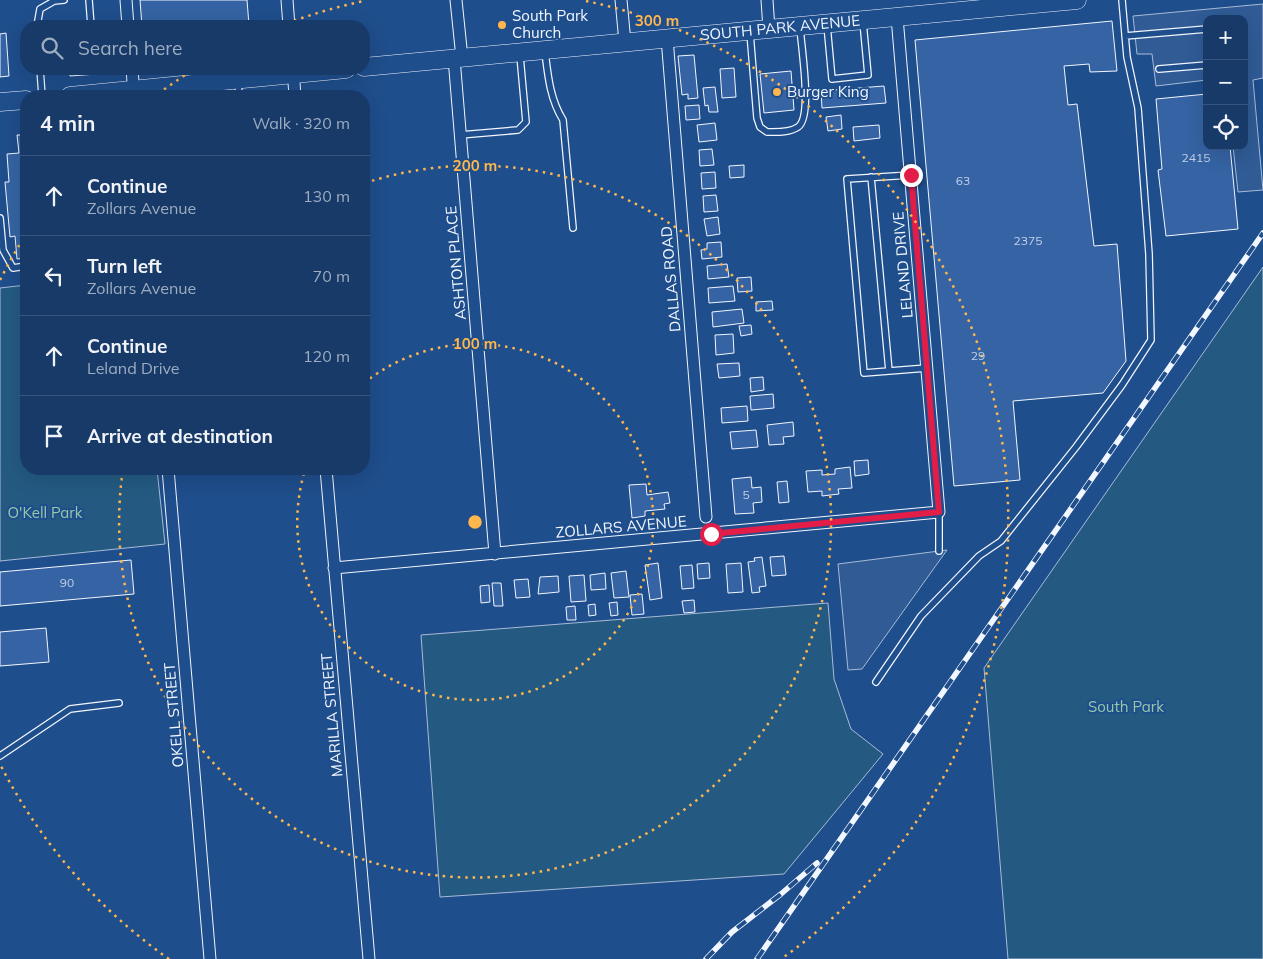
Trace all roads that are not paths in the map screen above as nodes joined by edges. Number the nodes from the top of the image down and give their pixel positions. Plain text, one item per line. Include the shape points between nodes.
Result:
1 (64, 0) edge
2 (89, 0) edge
3 (126, 0) edge
4 (287, 0) edge
5 (456, 0) edge
6 (621, 0) edge
7 (766, 0) edge
8 (1077, 0) edge
9 (1122, 0) edge
10 (1040, 2) edge
11 (897, 16) junction
12 (38, 20) edge
13 (91, 20) edge
14 (128, 20) edge
15 (289, 20) edge
16 (863, 20) junction
17 (827, 23) junction
18 (800, 26) junction
19 (769, 29) junction
20 (1203, 29) edge
21 (750, 30) junction
22 (1125, 36) junction
23 (666, 38) junction
24 (625, 42) junction
25 (545, 50) junction
26 (520, 52) junction
27 (458, 58) junction
28 (1203, 65) edge
29 (370, 66) edge
30 (1159, 69) dead end
31 (40, 75) edge
32 (132, 75) edge
33 (280, 75) edge
34 (293, 75) edge
35 (239, 88) edge
36 (42, 90) edge
37 (134, 90) edge
38 (168, 90) edge
39 (295, 90) edge
40 (20, 100) edge
41 (0, 102) edge
42 (460, 134) junction
43 (911, 175) junction
44 (871, 177) junction
45 (0, 218) edge
46 (573, 228) dead end
47 (20, 267) edge
48 (927, 368) junction
49 (889, 371) junction
50 (169, 475) edge
51 (326, 475) edge
52 (939, 512) junction
53 (706, 517) dead end
54 (939, 551) dead end
55 (495, 554) junction
56 (334, 568) junction
57 (876, 682) dead end
58 (119, 703) dead end
59 (0, 756) edge
60 (210, 959) edge
61 (369, 959) edge

1 - 12 lane via 40,8
2 - 13 lane
3 - 14 street
4 - 15 street
5 - 27 street, ASHTON PLACE
6 - 24 street
7 - 19 street
8 - 10 main road, SOUTH PARK AVENUE
9 - 22 lane
10 - 11 main road, SOUTH PARK AVENUE
11 - 16 main road, SOUTH PARK AVENUE
11 - 43 street, LELAND DRIVE
16 - 17 main road, SOUTH PARK AVENUE
16 - 17 lane via 868,76 832,79
17 - 18 main road, SOUTH PARK AVENUE
18 - 19 main road, SOUTH PARK AVENUE
18 - 21 lane via 806,101 804,119 798,127 787,131 766,132 760,127
19 - 21 main road, SOUTH PARK AVENUE
20 - 22 lane
21 - 23 main road, SOUTH PARK AVENUE
22 - 57 lane via 1138,108 1152,340 1076,447 1001,541 979,556 921,616
23 - 24 main road, SOUTH PARK AVENUE
23 - 53 street, DALLAS ROAD
24 - 25 main road, SOUTH PARK AVENUE
25 - 26 main road, SOUTH PARK AVENUE
25 - 46 lane via 549,88 562,120
26 - 27 main road, SOUTH PARK AVENUE
26 - 42 lane via 526,122 518,130
27 - 29 main road, SOUTH PARK AVENUE
27 - 42 street, ASHTON PLACE
28 - 30 lane
31 - 36 lane
32 - 37 street
33 - 35 main road
34 - 39 street
35 - 38 main road
40 - 41 main road
42 - 55 street, ASHTON PLACE
43 - 44 lane
43 - 48 street, LELAND DRIVE
44 - 49 lane
44 - 49 lane via 847,179 864,373
45 - 47 lane via 3,250 13,268
48 - 49 lane
48 - 52 street, LELAND DRIVE
50 - 60 street, OKELL STREET
51 - 56 street, MARILLA STREET
52 - 54 lane
52 - 55 street, ZOLLARS AVENUE
55 - 56 street, ZOLLARS AVENUE
56 - 61 street, MARILLA STREET
58 - 59 lane via 70,709

